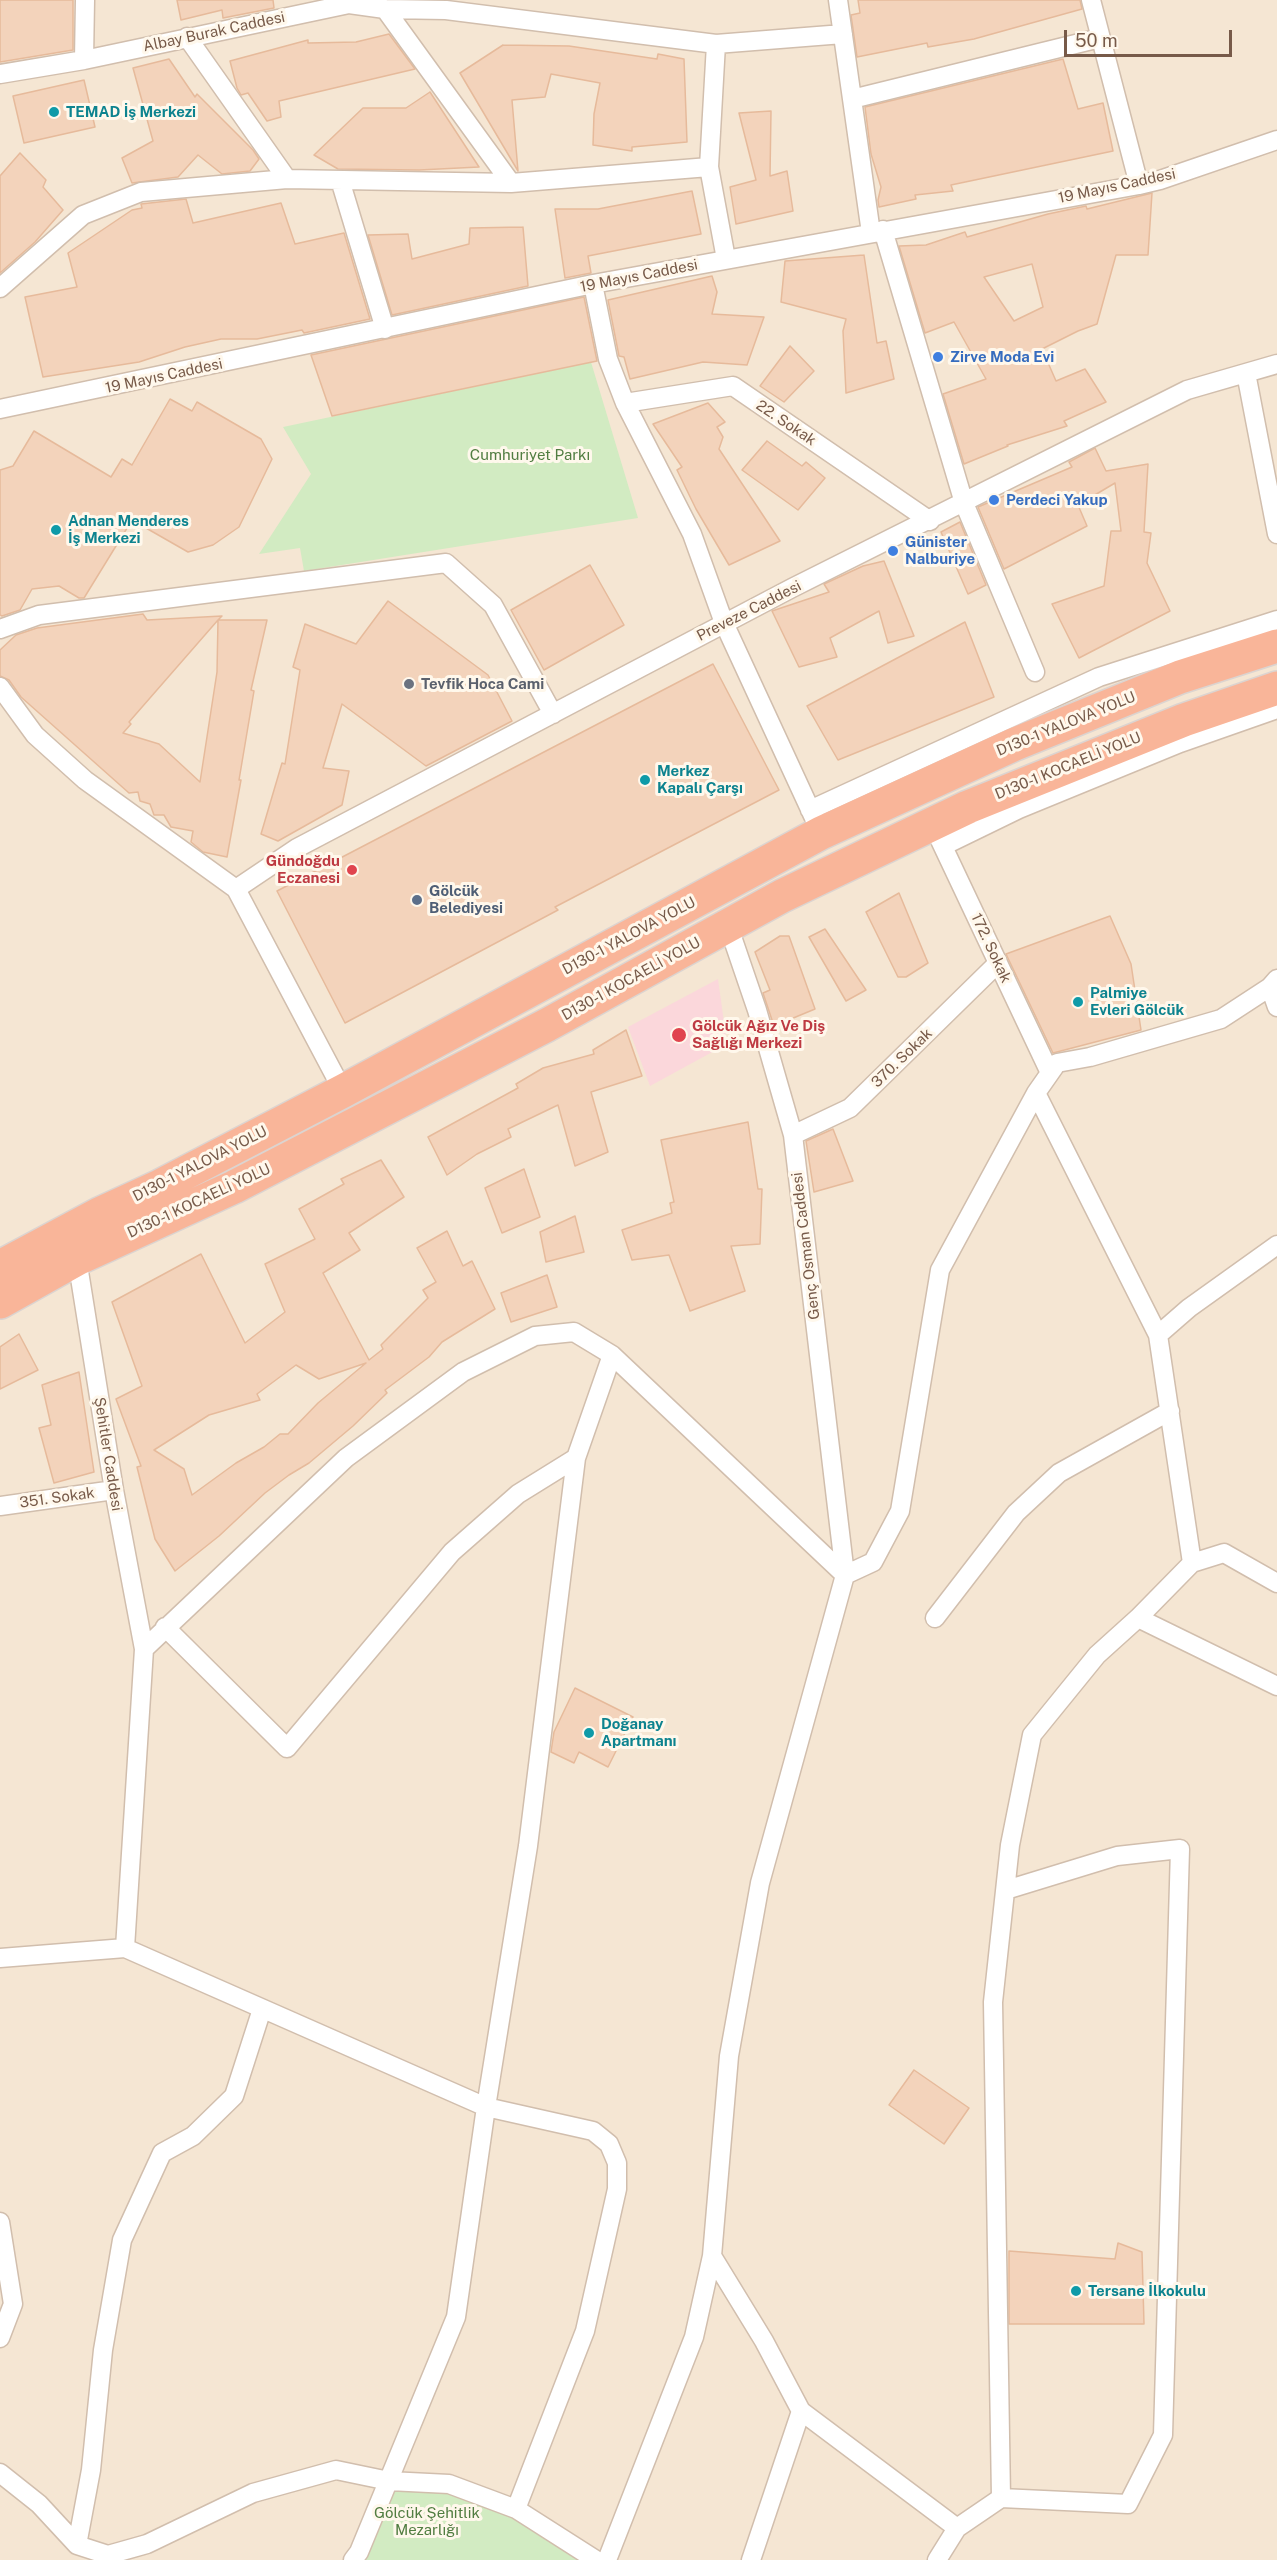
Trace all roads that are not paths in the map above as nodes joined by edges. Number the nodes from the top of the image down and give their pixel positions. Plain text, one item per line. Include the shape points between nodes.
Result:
1 (86, 0) edge
2 (838, 0) edge
3 (1090, 0) edge
4 (348, 2) edge
5 (385, 9) junction
6 (843, 33) junction
7 (187, 37) junction
8 (1100, 38) junction
9 (716, 44) junction
10 (84, 60) junction
11 (0, 74) edge
12 (852, 99) junction
13 (1277, 140) edge
14 (709, 167) junction
15 (287, 179) junction
16 (340, 180) junction
17 (511, 183) junction
18 (1139, 185) junction
19 (877, 232) junction
20 (726, 260) junction
21 (593, 284) junction
22 (0, 288) edge
23 (385, 329) junction
24 (1277, 364) edge
25 (1246, 373) junction
26 (625, 403) junction
27 (0, 409) edge
28 (963, 503) junction
29 (930, 521) junction
30 (1277, 534) edge
31 (1277, 620) edge
32 (724, 623) junction
33 (0, 629) edge
34 (1277, 646) edge
35 (1035, 672) dead end
36 (0, 687) edge
37 (1277, 688) edge
38 (1277, 709) edge
39 (553, 714) junction
40 (815, 822) junction
41 (938, 835) junction
42 (236, 889) junction
43 (728, 925) junction
44 (998, 963) junction
45 (1273, 983) edge
46 (1277, 1008) edge
47 (1050, 1073) junction
48 (344, 1091) junction
49 (1036, 1093) junction
50 (793, 1134) junction
51 (1277, 1245) edge
52 (77, 1259) junction
53 (0, 1267) edge
54 (0, 1302) edge
55 (1158, 1335) junction
56 (612, 1355) junction
57 (1170, 1411) junction
58 (576, 1458) junction
59 (114, 1490) junction
60 (0, 1506) edge
61 (1192, 1563) junction
62 (845, 1575) junction
63 (1277, 1583) edge
64 (935, 1618) dead end
65 (1138, 1618) junction
66 (165, 1627) junction
67 (144, 1648) junction
68 (1277, 1686) edge
69 (1005, 1890) junction
70 (125, 1948) junction
71 (0, 1958) edge
72 (262, 2009) junction
73 (486, 2107) junction
74 (0, 2222) edge
75 (712, 2256) junction
76 (0, 2338) edge
77 (801, 2411) junction
78 (0, 2473) edge
79 (389, 2481) junction
80 (1001, 2498) junction
81 (516, 2509) junction
82 (957, 2528) junction
83 (77, 2545) junction
84 (353, 2560) edge
85 (596, 2560) edge
86 (607, 2560) edge
87 (751, 2560) edge
88 (937, 2560) edge

1 - 10 street
2 - 6 street
3 - 8 street
4 - 5 street, Albay Burak Caddesi
4 - 7 street, Albay Burak Caddesi
5 - 9 street, Albay Burak Caddesi via 446,10
5 - 17 street
6 - 9 street, Albay Burak Caddesi
6 - 12 street
7 - 10 street, Albay Burak Caddesi
7 - 15 street
8 - 12 street
8 - 18 street
9 - 14 street
10 - 11 street, Albay Burak Caddesi
12 - 19 street
13 - 18 street, 19 Mayıs Caddesi
14 - 17 street
14 - 20 street
15 - 16 street
15 - 22 street via 141,192 83,214
16 - 17 street
16 - 23 street
18 - 19 street, 19 Mayıs Caddesi
19 - 20 street, 19 Mayıs Caddesi
19 - 28 street
20 - 21 street, 19 Mayıs Caddesi
21 - 23 street, 19 Mayıs Caddesi
21 - 26 street via 608,359
23 - 27 street, 19 Mayıs Caddesi
24 - 25 street, Preveze Caddesi
25 - 28 street, Preveze Caddesi via 1187,390
25 - 30 street
26 - 29 street, 22. Sokak via 733,386
26 - 32 street via 692,534
28 - 29 street, Preveze Caddesi
28 - 35 street
29 - 32 street, Preveze Caddesi
31 - 40 street via 1099,677
32 - 39 street, Preveze Caddesi
32 - 40 street
33 - 39 street via 39,615 446,563 493,605
34 - 40 highway, D130-1 YALOVA YOLU via 1179,677
36 - 42 street via 35,735 85,780
37 - 41 highway, D130-1 KOCAELİ YOLU via 1184,720 968,807
38 - 41 street via 1180,743 1019,809
39 - 42 street, Preveze Caddesi via 297,848
40 - 48 highway, D130-1 YALOVA YOLU
41 - 43 highway, D130-1 KOCAELİ YOLU via 782,896
41 - 44 street, 172. Sokak
42 - 48 street
43 - 50 street, Genç Osman Caddesi
43 - 52 highway, D130-1 KOCAELİ YOLU via 547,1025 234,1187
44 - 47 street, 172. Sokak
44 - 50 street, 370. Sokak via 850,1108
45 - 46 street
45 - 47 street via 1221,1019 1057,1063
47 - 49 street
48 - 53 highway, D130-1 YALOVA YOLU
49 - 55 street
49 - 62 street via 940,1270 900,1511 873,1562
50 - 62 street, Genç Osman Caddesi
51 - 55 street
52 - 54 highway, D130-1 KOCAELİ YOLU
52 - 59 street, Şehitler Caddesi
55 - 57 street
56 - 58 street
56 - 62 street
56 - 66 street via 574,1332 535,1336 463,1372 346,1458
57 - 61 street
57 - 64 street via 1059,1473 1016,1513
58 - 66 street via 518,1494 452,1552 287,1748
58 - 73 street via 528,1846
59 - 60 street, 351. Sokak
59 - 67 street, Şehitler Caddesi
61 - 63 street via 1224,1553
61 - 65 street
62 - 75 street via 760,1883 729,2056
65 - 68 street
65 - 69 street via 1097,1655 1032,1735
66 - 67 street
67 - 70 street, Şehitler Caddesi
69 - 80 street via 993,2002
69 - 80 street via 1117,1856 1180,1849 1163,2435 1128,2504
70 - 71 street
70 - 72 street
72 - 73 street
72 - 83 street via 234,2096 192,2136 162,2153 122,2240
73 - 79 street via 456,2317
73 - 81 street via 593,2132 609,2144 617,2163 617,2190 585,2331
74 - 76 street via 14,2304
75 - 77 street
75 - 86 street via 694,2337
77 - 82 street
77 - 87 street
78 - 83 street via 39,2505
79 - 81 street via 449,2484
79 - 83 street via 336,2470 253,2493 137,2547 108,2555
79 - 84 street
80 - 82 street
81 - 85 street
82 - 88 street

